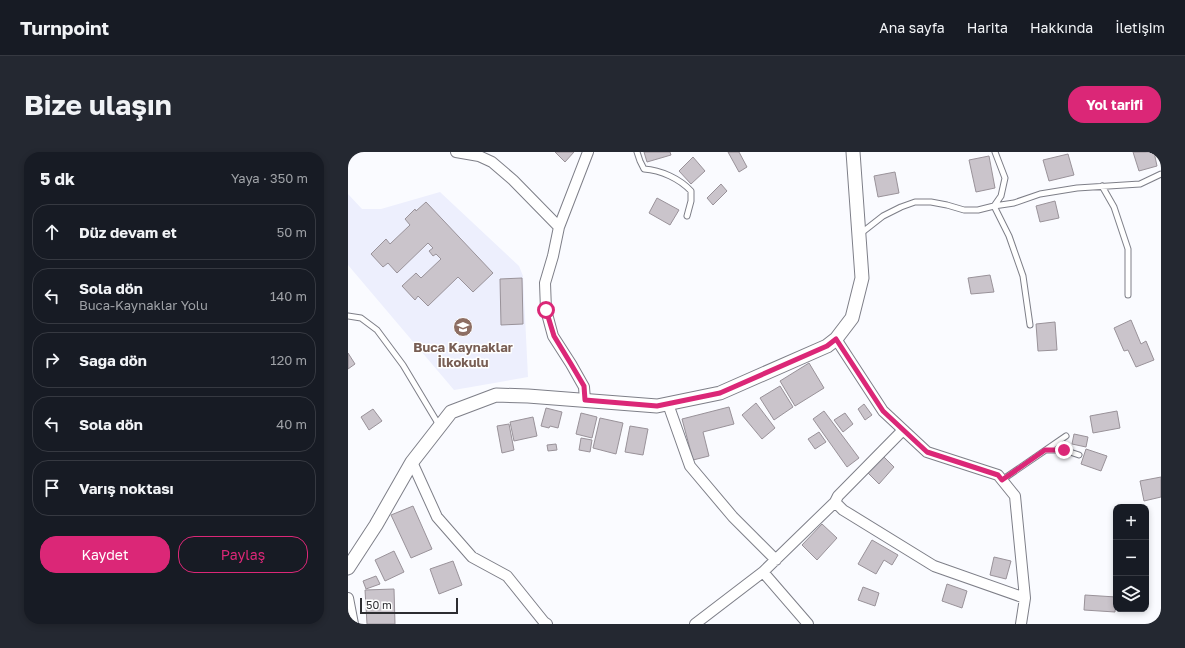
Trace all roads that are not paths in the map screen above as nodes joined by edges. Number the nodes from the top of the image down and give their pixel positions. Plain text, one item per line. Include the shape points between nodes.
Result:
1 (456, 152) edge
2 (588, 152) edge
3 (637, 152) edge
4 (846, 152) edge
5 (853, 152) edge
6 (995, 152) edge
7 (854, 168) junction
8 (1161, 174) edge
9 (1102, 186) junction
10 (994, 206) junction
11 (687, 216) dead end
12 (559, 227) junction
13 (859, 234) junction
14 (1128, 295) dead end
15 (348, 316) edge
16 (1030, 324) dead end
17 (836, 339) junction
18 (585, 400) junction
19 (668, 404) junction
20 (439, 427) junction
21 (903, 430) junction
22 (1066, 436) dead end
23 (1045, 450) junction
24 (1078, 455) dead end
25 (412, 462) junction
26 (1002, 480) junction
27 (835, 502) junction
28 (776, 560) junction
29 (348, 568) edge
30 (763, 572) junction
31 (348, 598) edge
32 (1025, 598) junction
33 (352, 624) edge
34 (548, 624) edge
35 (695, 624) edge
36 (808, 624) edge
37 (1021, 624) edge

1 - 12 street via 479,156 492,162
2 - 12 street
3 - 11 lane via 644,169 656,170 685,184 691,191
4 - 7 street
5 - 7 street
6 - 10 lane via 1005,178 1001,196
7 - 13 street
8 - 9 lane via 1140,184
9 - 10 lane via 1048,193
9 - 14 lane via 1114,207 1128,249
10 - 13 lane via 964,210 932,202 915,202 883,216
10 - 16 lane via 1009,236 1023,276
12 - 18 street via 545,283 546,310 554,336 584,386
13 - 17 street via 862,278 852,318
15 - 20 lane via 360,318 377,330 403,365
17 - 19 street via 827,346 720,393
17 - 21 street via 883,411
18 - 19 street via 657,406
18 - 20 street via 496,396 451,412
19 - 28 street via 690,466 732,517
20 - 25 street
21 - 26 street via 927,452 998,475
21 - 27 street
22 - 23 lane
23 - 24 lane via 1064,450
23 - 26 lane
25 - 29 street
25 - 34 street via 437,517 472,557 507,576
26 - 32 street via 1015,496
27 - 28 street
27 - 32 street via 843,510 934,566
28 - 30 street
30 - 35 street
30 - 36 street
31 - 33 street
32 - 37 street

